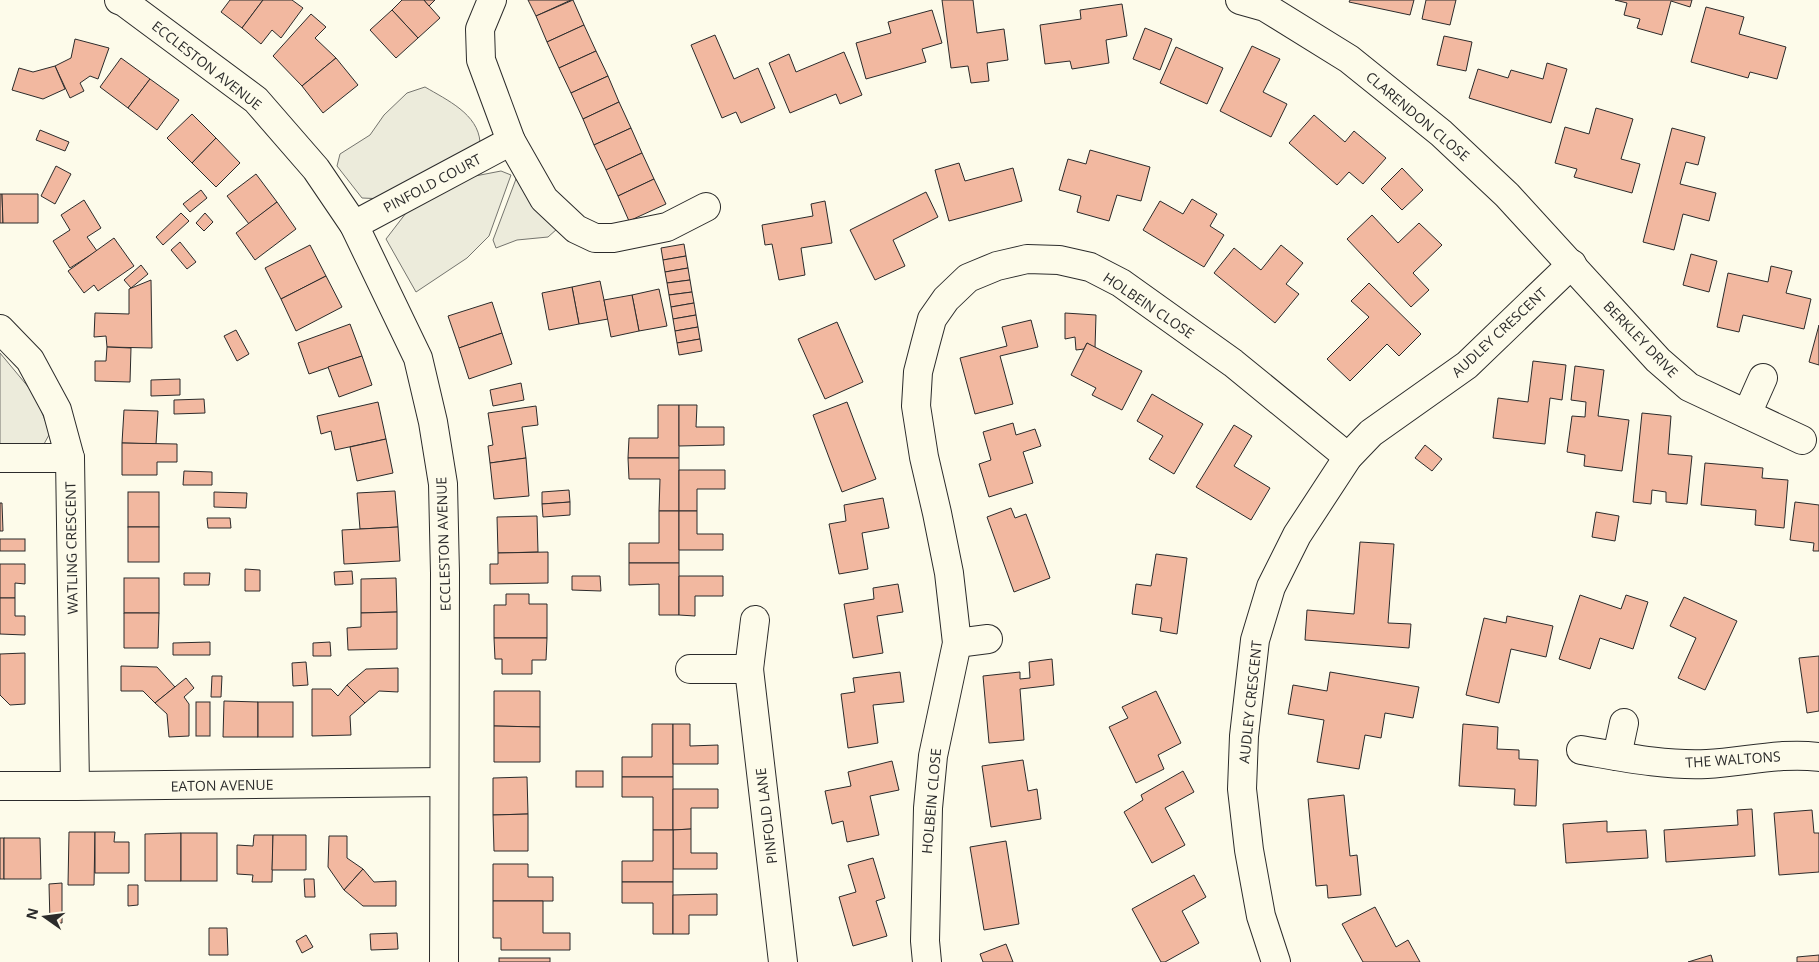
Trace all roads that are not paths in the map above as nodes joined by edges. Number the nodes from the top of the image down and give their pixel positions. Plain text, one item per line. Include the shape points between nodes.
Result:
1 (492, 0) edge
2 (122, 1) edge
3 (1258, 2) edge
4 (511, 141) junction
5 (706, 207) dead end
6 (354, 225) junction
7 (1572, 264) junction
8 (0, 330) edge
9 (1763, 378) dead end
10 (1747, 414) junction
11 (1802, 440) dead end
12 (1348, 457) junction
13 (0, 458) edge
14 (70, 458) junction
15 (754, 620) dead end
16 (988, 638) dead end
17 (957, 643) junction
18 (690, 669) dead end
19 (749, 669) junction
20 (1624, 723) dead end
21 (1581, 750) dead end
22 (1616, 756) junction
23 (1819, 757) edge
24 (444, 782) junction
25 (0, 786) edge
26 (75, 786) junction
27 (444, 962) edge
28 (782, 962) edge
29 (927, 962) edge
30 (1276, 962) edge

1 - 4 street via 480,29 481,60
2 - 6 street, ECCLESTON AVENUE via 256,100 316,169
3 - 7 street, CLARENDON CLOSE via 1349,59 1441,133 1507,194
4 - 5 street via 544,199 576,230 594,238 613,238 667,227
4 - 6 street, PINFOLD COURT
6 - 24 street, ECCLESTON AVENUE via 418,358 442,475
7 - 10 street, BERKLEY DRIVE via 1658,360 1689,387
7 - 12 street, AUDLEY CRESCENT via 1467,365 1371,433
8 - 14 street, WATLING CRESCENT via 30,360 57,410
9 - 10 street
10 - 11 street, BERKLEY DRIVE
12 - 17 street, HOLBEIN CLOSE via 1233,363 1121,283 1090,267 1059,260 1027,258 968,278 946,299 932,319 918,372 916,406 949,574
12 - 30 street, AUDLEY CRESCENT via 1297,536 1271,587 1256,640 1244,736 1242,789 1249,850 1262,916
13 - 14 street
14 - 26 street, WATLING CRESCENT
15 - 19 street, PINFOLD LANE
16 - 17 street
17 - 29 street, HOLBEIN CLOSE via 933,756 928,808
18 - 19 street
19 - 28 street, PINFOLD LANE
20 - 22 street
21 - 22 street, THE WALTONS
22 - 23 street, THE WALTONS via 1648,762 1706,764 1801,754
24 - 26 street, EATON AVENUE
24 - 27 street, ECCLESTON AVENUE
25 - 26 street, EATON AVENUE

